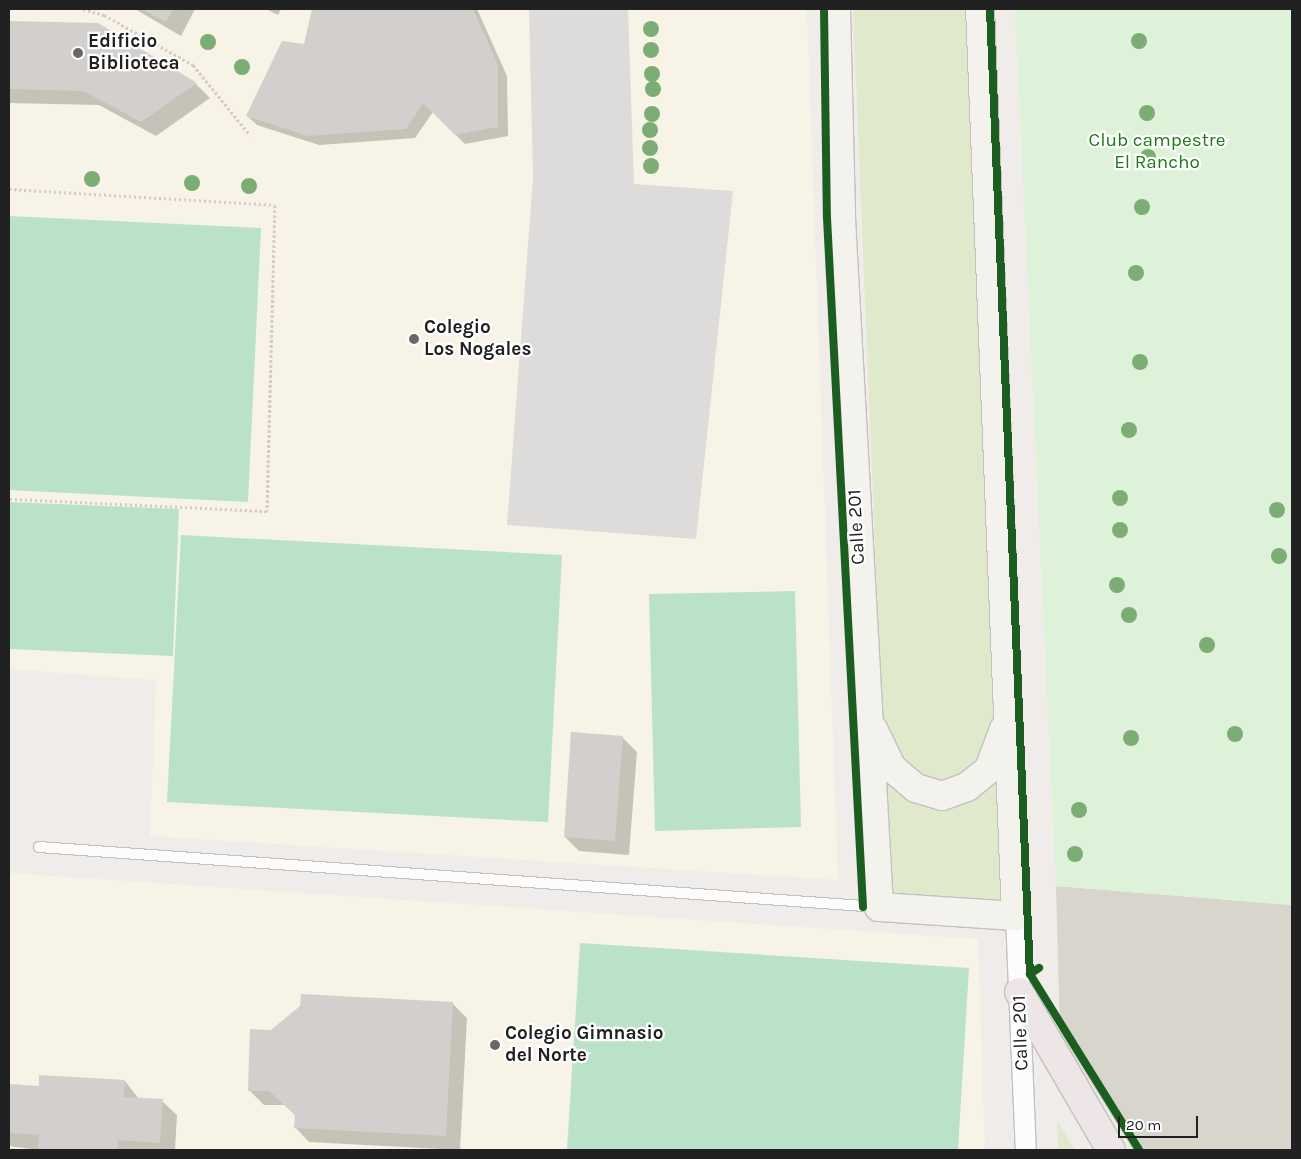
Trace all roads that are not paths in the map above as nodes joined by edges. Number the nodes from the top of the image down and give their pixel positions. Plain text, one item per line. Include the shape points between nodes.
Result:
1 (836, 9) edge
2 (980, 9) edge
3 (1008, 710) junction
4 (867, 711) junction
5 (38, 847) dead end
6 (879, 907) junction
7 (1016, 916) junction
8 (1020, 992) junction
9 (1026, 1150) edge
10 (1110, 1150) edge

1 - 4 main road, Calle 201 via 841,219
2 - 3 main road, Calle 201
3 - 4 main road via 1002,741 989,769 967,787 942,796 916,788 892,768 878,743
3 - 7 main road, Calle 201
4 - 6 main road, Calle 201
5 - 6 lane
6 - 7 main road
7 - 8 street, Calle 201
8 - 9 street, Calle 201
8 - 10 highway

